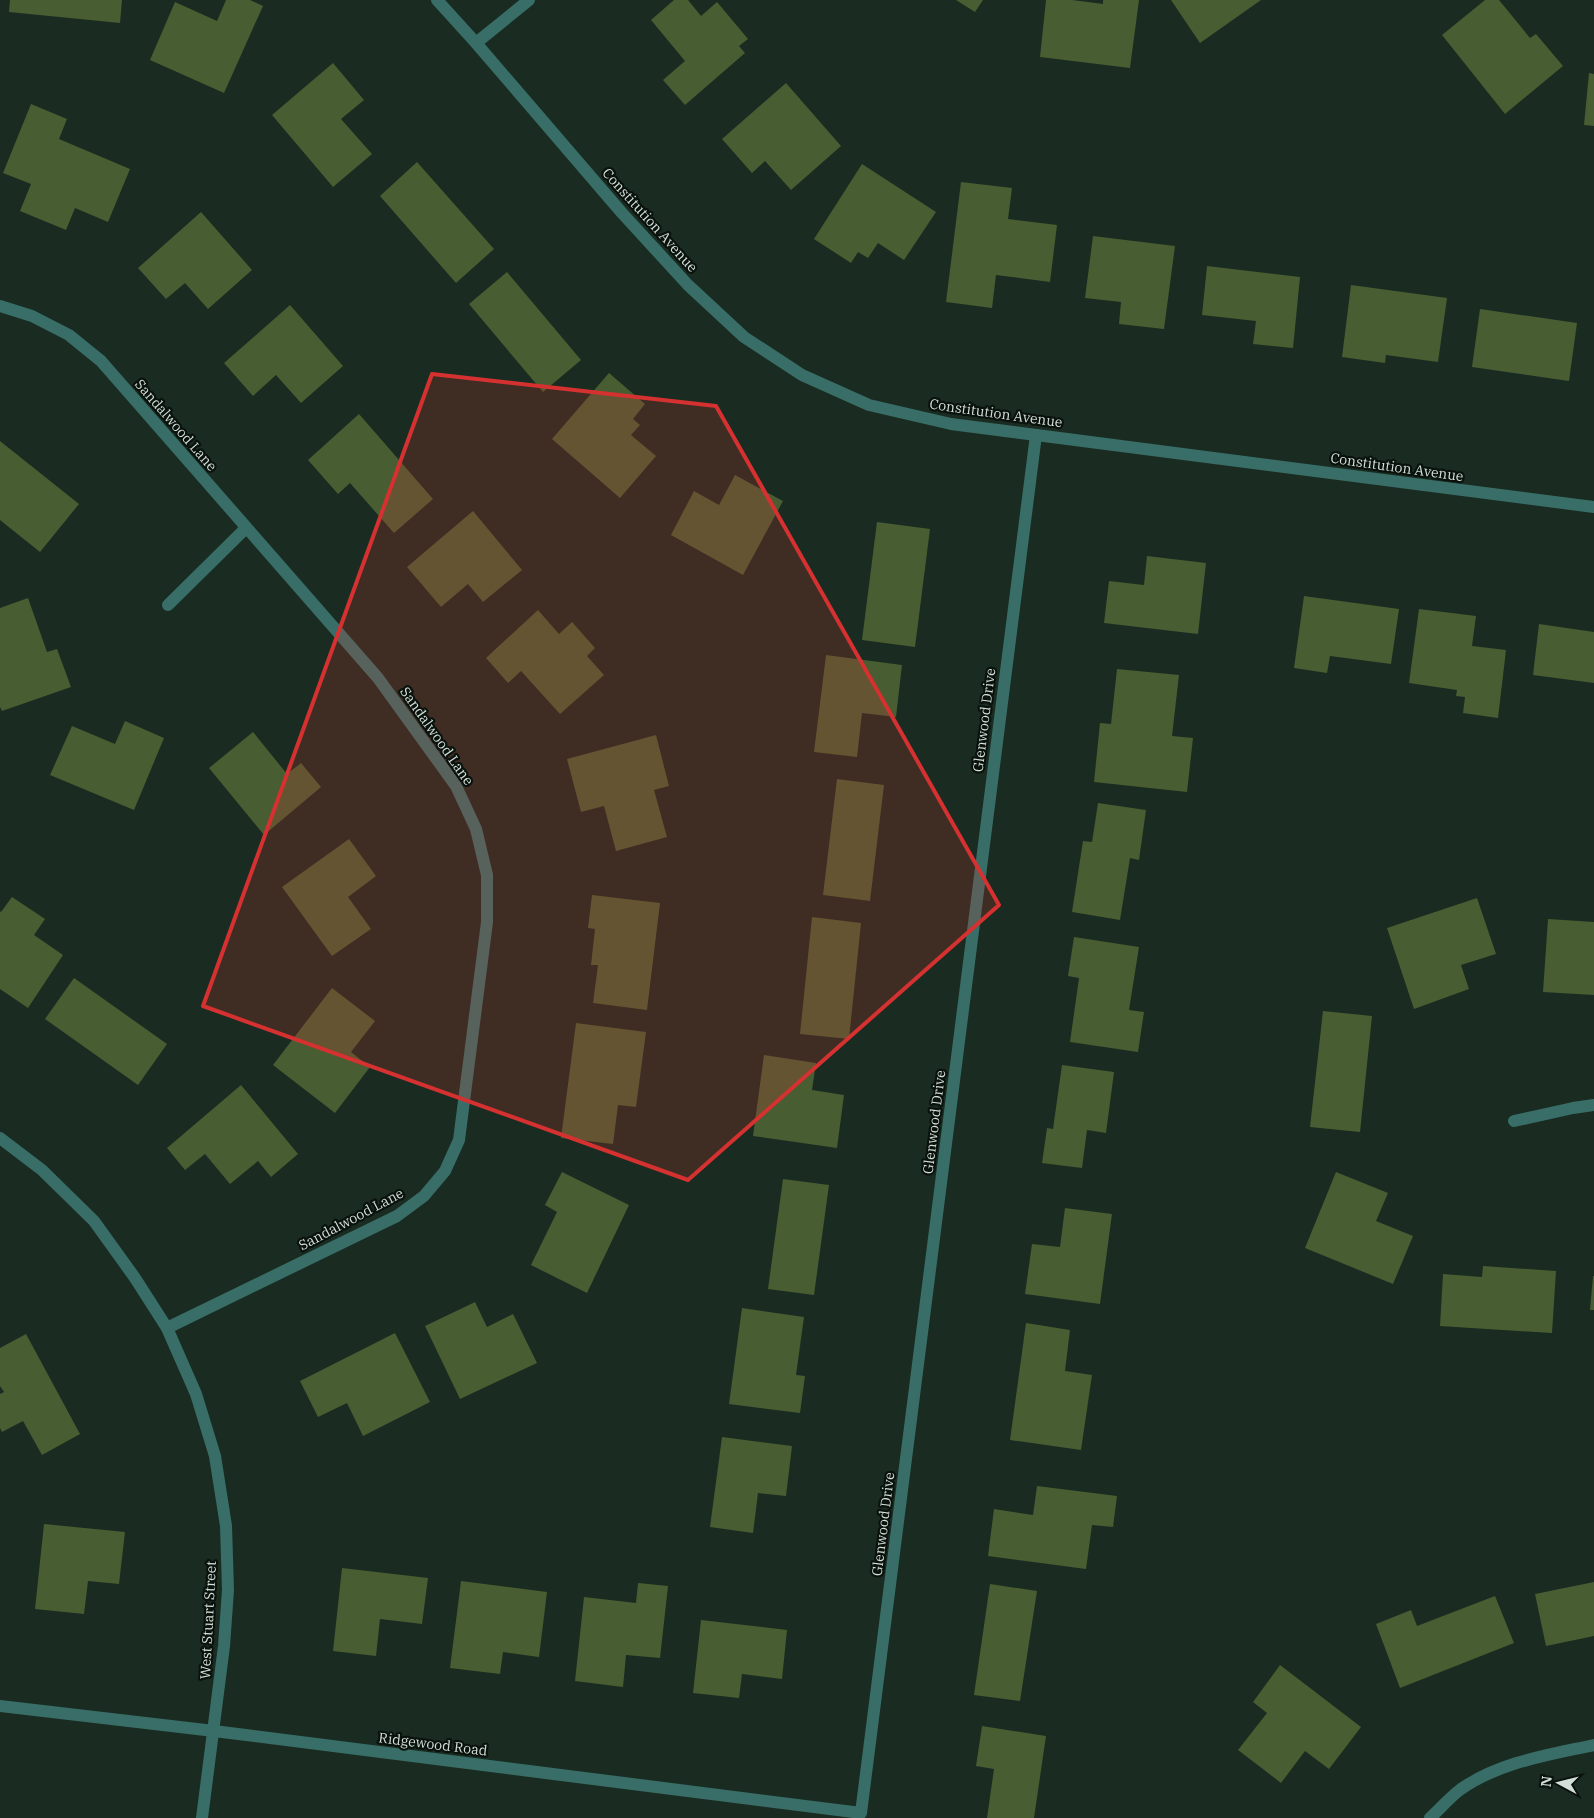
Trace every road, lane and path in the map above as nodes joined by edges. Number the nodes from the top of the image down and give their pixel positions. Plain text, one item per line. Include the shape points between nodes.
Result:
1 (437, 0) edge
2 (529, 0) edge
3 (476, 43) junction
4 (0, 306) edge
5 (1036, 435) junction
6 (1594, 507) edge
7 (246, 528) junction
8 (168, 605) dead end
9 (1594, 1105) edge
10 (1514, 1121) dead end
11 (0, 1138) edge
12 (167, 1328) junction
13 (0, 1706) edge
14 (214, 1731) junction
15 (1594, 1744) edge
16 (861, 1814) joint
17 (202, 1818) edge
18 (1430, 1818) edge

1 - 3 street, Constitution Avenue
2 - 3 street
3 - 5 street, Constitution Avenue via 688,285 744,337 802,375 869,405 951,424
4 - 7 street, Sandalwood Lane via 32,316 69,335 100,361
5 - 6 street, Constitution Avenue
5 - 16 street, Glenwood Drive
7 - 8 street
7 - 12 street, Sandalwood Lane via 378,678 456,786 476,829 485,866 487,922 458,1140 445,1171 424,1196 396,1216
9 - 10 street
11 - 12 street, West Stuart Street via 42,1170 94,1221
12 - 14 street, West Stuart Street via 196,1394 214,1456 226,1526 228,1590
13 - 14 street, Ridgewood Road
14 - 16 street, Ridgewood Road
14 - 17 street, West Stuart Street
15 - 18 street via 1517,1762 1491,1772 1460,1790

